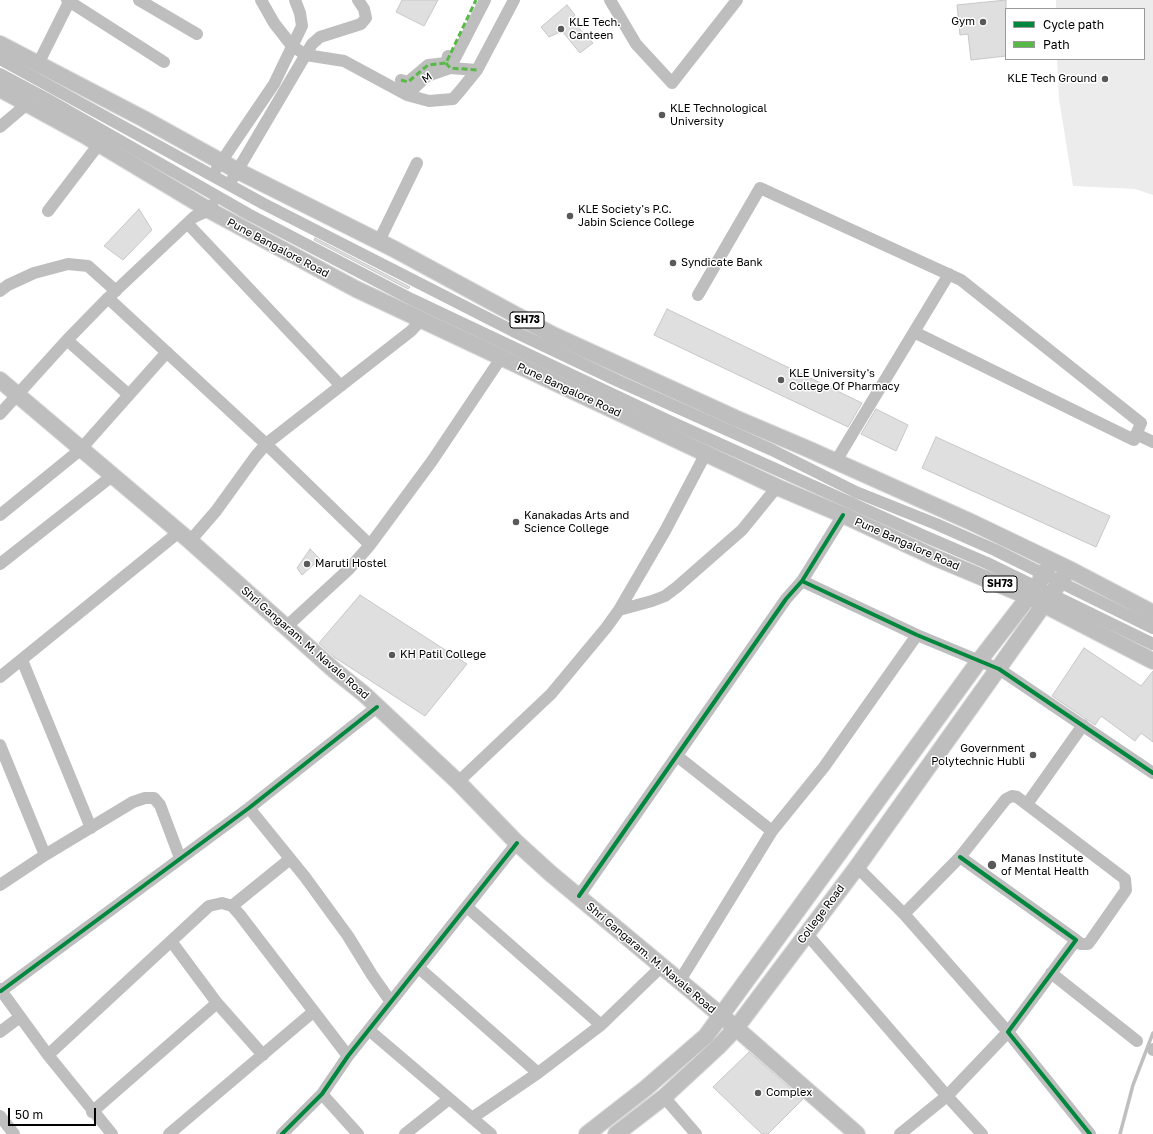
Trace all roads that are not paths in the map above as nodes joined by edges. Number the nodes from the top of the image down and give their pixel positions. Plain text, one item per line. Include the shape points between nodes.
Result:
1 (139, 0) edge
2 (261, 0) edge
3 (295, 0) edge
4 (358, 0) edge
5 (476, 0) edge
6 (485, 0) edge
7 (514, 0) edge
8 (610, 0) edge
9 (737, 0) edge
10 (69, 1) edge
11 (197, 34) dead end
12 (0, 44) edge
13 (292, 46) junction
14 (306, 55) junction
15 (0, 59) edge
16 (286, 59) junction
17 (164, 62) dead end
18 (38, 64) junction
19 (448, 65) junction
20 (477, 70) junction
21 (0, 74) edge
22 (401, 80) dead end
23 (274, 84) junction
24 (416, 86) junction
25 (0, 90) edge
26 (407, 95) junction
27 (429, 101) junction
28 (28, 104) junction
29 (276, 106) junction
30 (0, 127) edge
31 (99, 144) junction
32 (417, 163) dead end
33 (217, 168) junction
34 (233, 177) junction
35 (204, 189) junction
36 (218, 197) junction
37 (48, 211) dead end
38 (196, 213) junction
39 (379, 241) junction
40 (949, 274) junction
41 (0, 291) edge
42 (112, 294) junction
43 (698, 295) dead end
44 (422, 319) junction
45 (918, 334) dead end
46 (67, 340) junction
47 (167, 352) junction
48 (501, 358) junction
49 (0, 380) edge
50 (341, 386) junction
51 (129, 395) junction
52 (18, 396) junction
53 (0, 414) edge
54 (1136, 434) junction
55 (1153, 442) edge
56 (266, 444) junction
57 (80, 450) junction
58 (706, 454) junction
59 (836, 461) junction
60 (112, 476) junction
61 (777, 487) junction
62 (0, 515) edge
63 (843, 515) junction
64 (185, 537) junction
65 (370, 546) junction
66 (0, 564) edge
67 (1041, 580) junction
68 (802, 581) junction
69 (1056, 587) junction
70 (620, 610) junction
71 (1153, 613) edge
72 (286, 627) junction
73 (1153, 628) edge
74 (917, 635) junction
75 (1153, 644) edge
76 (22, 660) junction
77 (1153, 660) edge
78 (980, 661) junction
79 (998, 670) junction
80 (0, 677) edge
81 (377, 707) junction
82 (1083, 725) junction
83 (0, 745) edge
84 (677, 756) junction
85 (1153, 773) edge
86 (458, 782) junction
87 (1027, 804) junction
88 (249, 808) junction
89 (91, 828) junction
90 (772, 831) junction
91 (517, 843) junction
92 (45, 855) junction
93 (960, 857) junction
94 (180, 858) junction
95 (290, 859) junction
96 (857, 867) junction
97 (1, 883) edge
98 (579, 896) junction
99 (232, 906) junction
100 (468, 908) junction
101 (904, 914) junction
102 (806, 933) junction
103 (1076, 940) junction
104 (172, 941) junction
105 (661, 967) junction
106 (419, 968) junction
107 (1051, 973) junction
108 (679, 982) junction
109 (1, 990) edge
110 (391, 1002) junction
111 (217, 1003) junction
112 (313, 1012) junction
113 (20, 1017) junction
114 (720, 1017) junction
115 (601, 1025) junction
116 (736, 1028) junction
117 (370, 1031) junction
118 (0, 1032) edge
119 (1008, 1032) junction
120 (1137, 1041) dead end
121 (48, 1055) junction
122 (263, 1055) junction
123 (348, 1056) junction
124 (538, 1073) junction
125 (322, 1094) junction
126 (947, 1096) junction
127 (664, 1097) junction
128 (449, 1099) junction
129 (92, 1112) junction
130 (0, 1116) edge
131 (472, 1118) junction
132 (14, 1134) edge
133 (112, 1134) edge
134 (169, 1134) edge
135 (282, 1134) edge
136 (358, 1134) edge
137 (405, 1134) edge
138 (491, 1134) edge
139 (587, 1134) edge
140 (616, 1134) edge
141 (696, 1134) edge
142 (855, 1134) edge
143 (900, 1134) edge
144 (982, 1134) edge
145 (1090, 1134) edge

1 - 11 street
2 - 13 street via 274,23
3 - 13 street via 302,26
4 - 14 street via 366,18 361,24 320,37 312,44
5 - 19 street
6 - 19 street
7 - 20 street
8 - 9 street via 636,44 672,83
10 - 17 street
10 - 18 street
12 - 18 main road, Pune Bangalore Road / SH73
13 - 14 street
13 - 16 street
14 - 16 street
14 - 26 street via 344,60
14 - 29 street
15 - 33 street
16 - 23 street
18 - 33 main road, Pune Bangalore Road / SH73
19 - 20 street
19 - 22 street via 428,65 408,82
19 - 24 street, M via 427,76
20 - 27 street via 452,99
21 - 35 street
23 - 29 street
23 - 33 street
24 - 26 street, M
24 - 27 street
25 - 28 main road, Pune Bangalore Road / SH73
26 - 27 street
28 - 30 street
28 - 31 main road, Pune Bangalore Road / SH73
29 - 34 street
31 - 37 street
31 - 38 main road, Pune Bangalore Road / SH73
32 - 39 street
33 - 34 main road, Pune Bangalore Road / SH73
33 - 35 street
34 - 36 street
34 - 39 main road, Pune Bangalore Road / SH73
34 - 67 street via 454,301 856,492 936,524
35 - 36 street
35 - 38 street
36 - 38 street
36 - 67 street via 411,299 586,383 849,503
38 - 42 street
38 - 44 main road, Pune Bangalore Road / SH73
38 - 50 street
39 - 59 main road, Pune Bangalore Road / SH73 via 551,334
40 - 43 street via 760,188
40 - 54 street via 961,280 1142,423
40 - 59 street
41 - 42 street via 34,272 73,264 88,266
42 - 46 street
42 - 47 street
44 - 48 main road, Pune Bangalore Road / SH73
44 - 50 street
45 - 54 street via 1134,440
46 - 51 street
46 - 52 street
47 - 51 street
47 - 56 street
48 - 58 main road, Pune Bangalore Road / SH73
48 - 65 street via 432,461
49 - 52 main road, Shri Gangaram. M. Navale Road
50 - 56 street
51 - 57 street
52 - 53 street
52 - 57 main road, Shri Gangaram. M. Navale Road
54 - 55 street
56 - 64 street via 216,511
56 - 65 street
57 - 60 main road, Shri Gangaram. M. Navale Road
57 - 62 street
58 - 61 main road, Pune Bangalore Road / SH73
58 - 70 street
59 - 67 main road, Pune Bangalore Road / SH73 via 971,522
60 - 64 main road, Shri Gangaram. M. Navale Road
60 - 66 street
61 - 63 main road, Pune Bangalore Road / SH73
61 - 70 street via 738,534 677,587 665,596
63 - 67 main road, Pune Bangalore Road / SH73 via 930,555
63 - 68 street
64 - 72 main road, Shri Gangaram. M. Navale Road
64 - 76 street
65 - 72 street
67 - 69 main road, Pune Bangalore Road / SH73
67 - 69 main road, Pune Bangalore Road / SH73
67 - 78 main road
68 - 74 street
68 - 84 street
69 - 71 main road, Pune Bangalore Road / SH73
69 - 73 street
69 - 75 street
69 - 77 main road, Pune Bangalore Road / SH73
69 - 79 main road, College Road
70 - 86 street via 551,694
72 - 81 main road, Shri Gangaram. M. Navale Road
74 - 78 street
74 - 90 street via 824,767
76 - 80 street
76 - 89 street
78 - 79 street
78 - 114 main road
79 - 82 street
79 - 96 main road, College Road
81 - 86 main road, Shri Gangaram. M. Navale Road
81 - 88 street
82 - 85 street
82 - 87 street
83 - 92 street
84 - 90 street
84 - 98 street
86 - 91 main road, Shri Gangaram. M. Navale Road
87 - 93 street via 1017,797 1006,799
87 - 103 street via 1125,879 1126,890 1092,940 1088,944 1081,944
88 - 94 street
88 - 95 street
89 - 92 street
89 - 94 street via 133,802 154,798 160,805
90 - 108 street
91 - 98 main road, Shri Gangaram. M. Navale Road
91 - 100 street
92 - 97 street
93 - 101 street
93 - 103 street
94 - 109 street
95 - 99 street
95 - 110 street via 348,936
96 - 101 street
96 - 102 main road, College Road
98 - 105 main road, Shri Gangaram. M. Navale Road
99 - 104 street via 222,903 209,906
99 - 112 street
100 - 106 street
100 - 115 street
101 - 119 street
102 - 116 main road, College Road
102 - 126 street
103 - 107 street
104 - 111 street
104 - 121 street
105 - 108 main road, Shri Gangaram. M. Navale Road
105 - 115 street
106 - 110 street
106 - 124 street
107 - 119 street
107 - 120 street
108 - 114 main road, Shri Gangaram. M. Navale Road
109 - 113 street
110 - 117 street
111 - 122 street
111 - 129 street
112 - 122 street
112 - 123 street
113 - 118 street
113 - 121 street
114 - 116 main road, Shri Gangaram. M. Navale Road
114 - 139 main road via 706,1036
115 - 124 street
116 - 127 main road, College Road
116 - 142 main road, Shri Gangaram. M. Navale Road
117 - 123 street
117 - 128 street
119 - 126 street
119 - 145 street
121 - 129 street
122 - 134 street
123 - 125 street
124 - 131 street
125 - 135 street
125 - 136 street
126 - 143 street
126 - 144 street
127 - 140 main road, College Road
127 - 141 street
128 - 131 street
128 - 137 street
129 - 133 street
130 - 132 street
131 - 138 street

